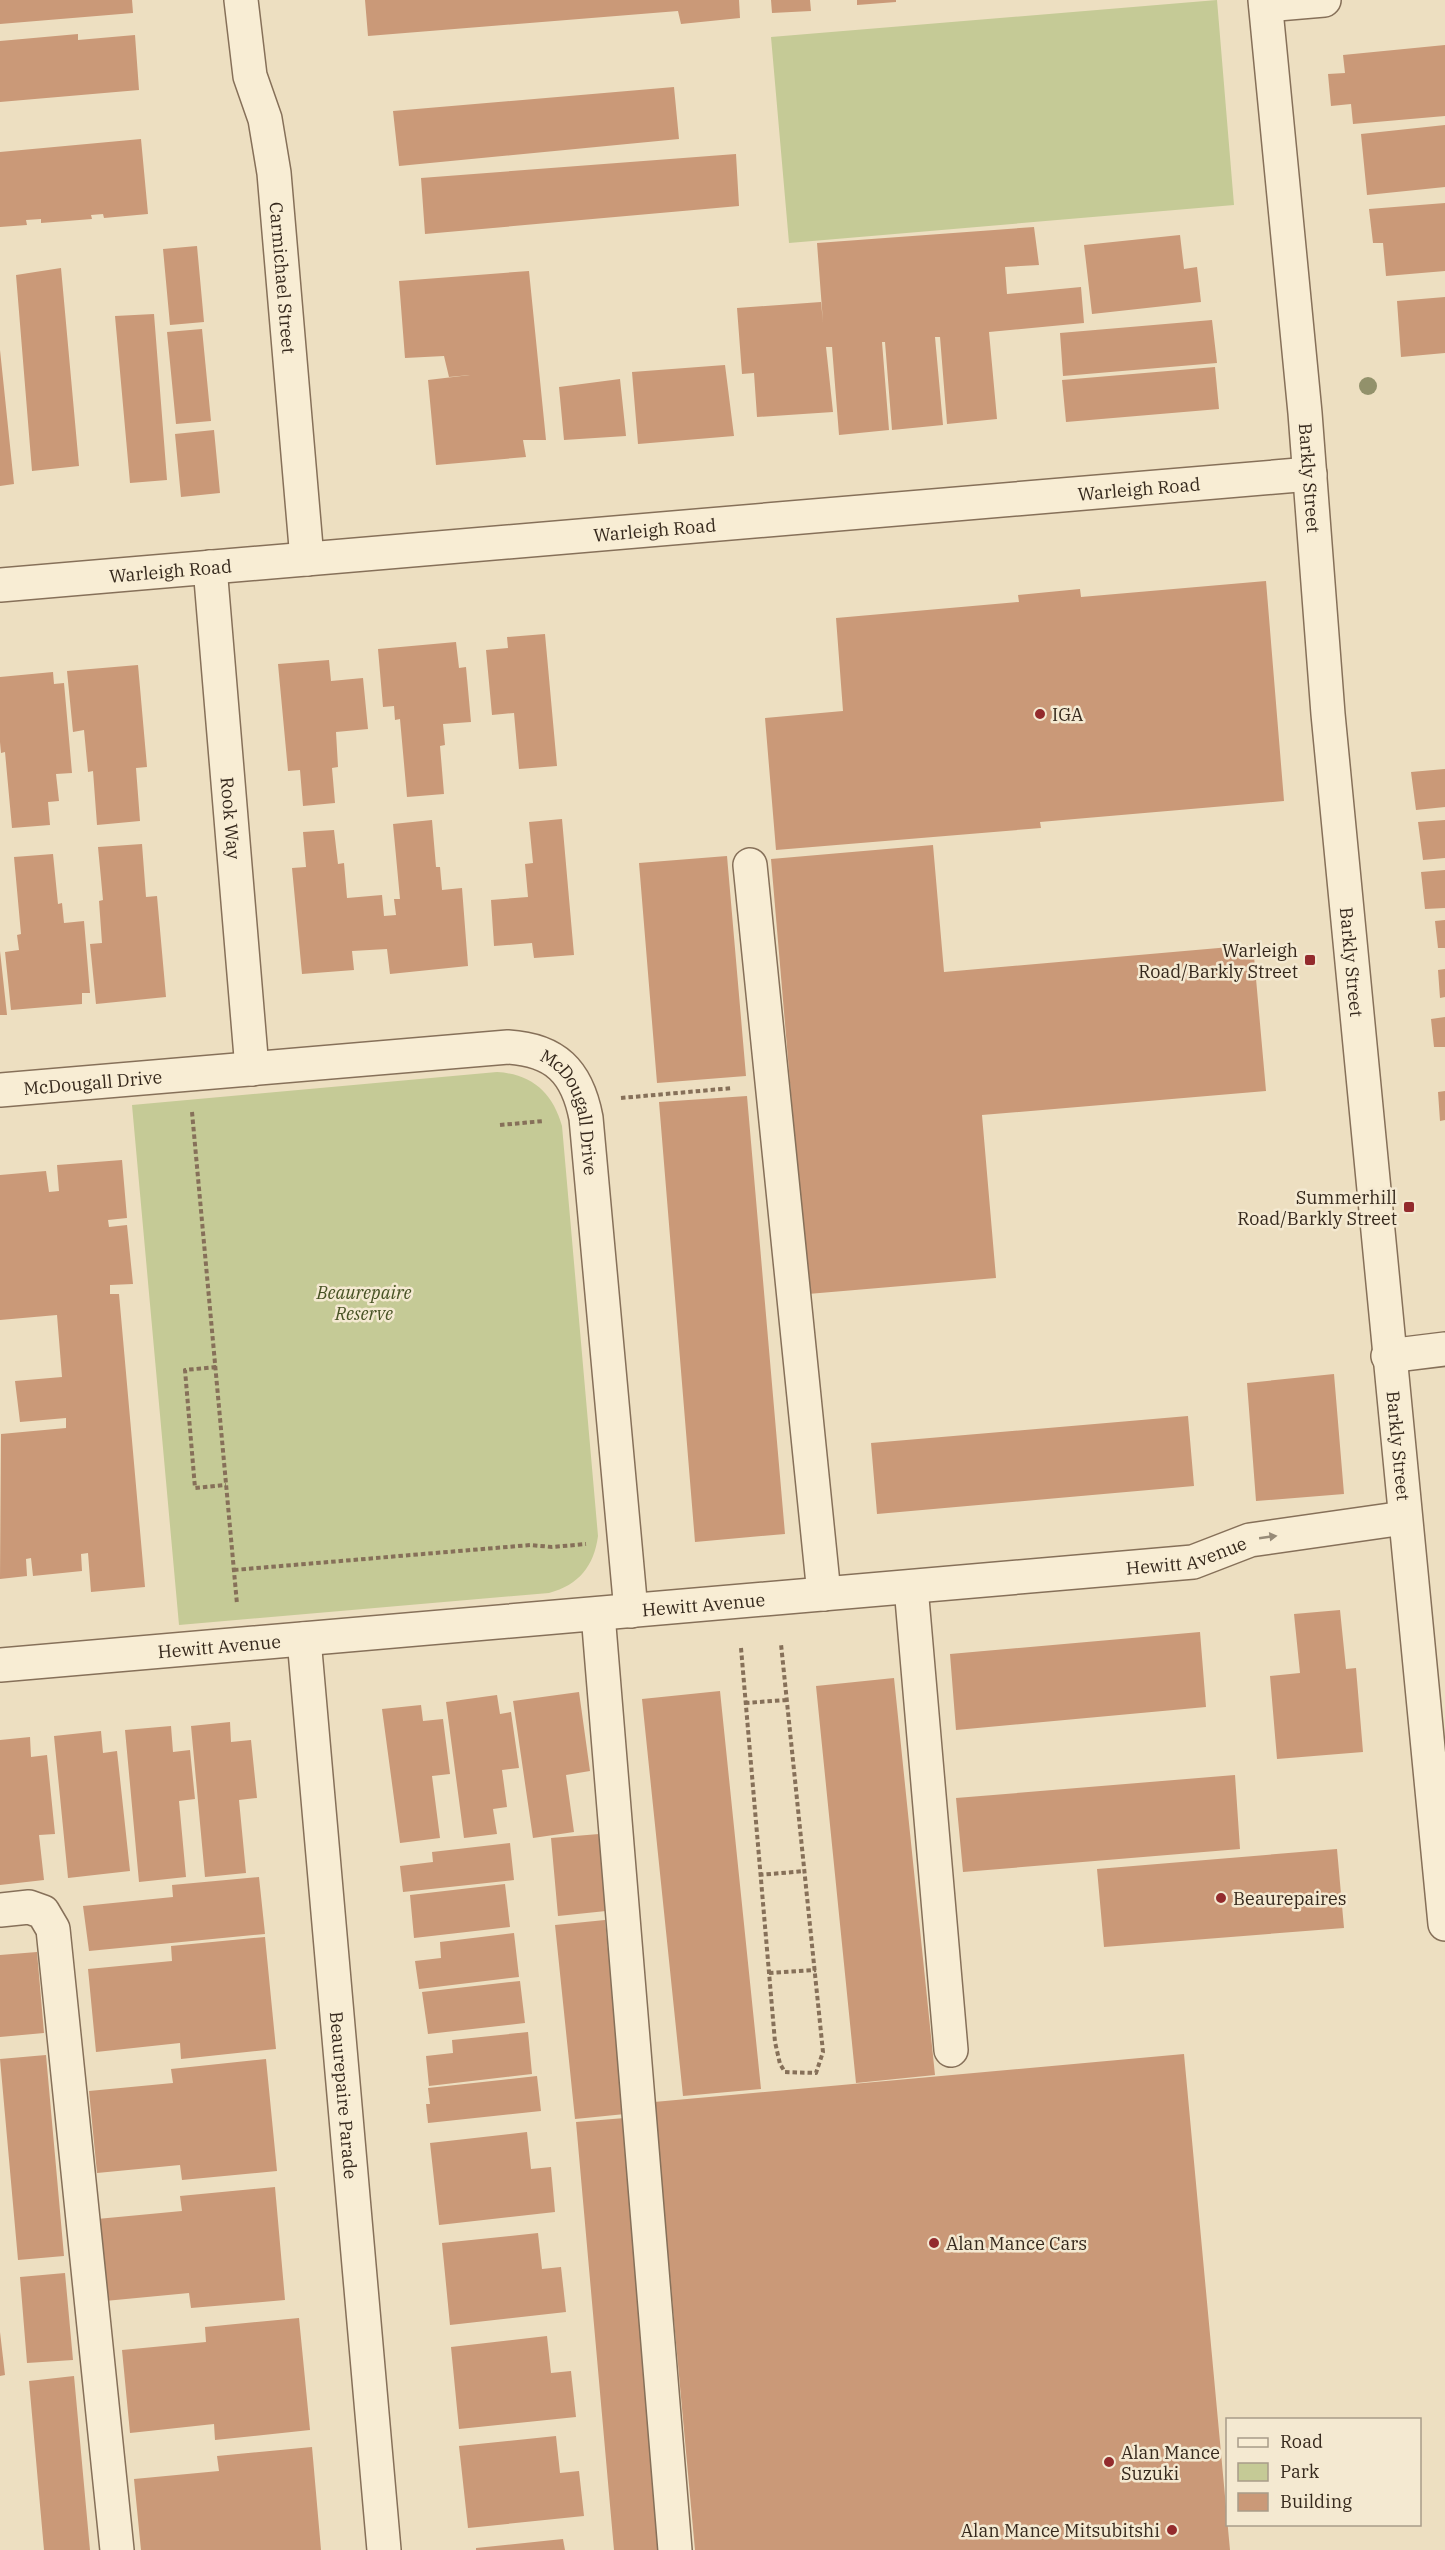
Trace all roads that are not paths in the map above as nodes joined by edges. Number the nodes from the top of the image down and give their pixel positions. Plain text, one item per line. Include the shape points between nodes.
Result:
1 (241, 0) edge
2 (1324, 0) edge
3 (1266, 2) edge
4 (1310, 474) junction
5 (307, 559) junction
6 (210, 567) junction
7 (0, 585) edge
8 (750, 865) dead end
9 (252, 1069) junction
10 (0, 1090) edge
11 (1445, 1349) edge
12 (1388, 1356) junction
13 (1404, 1518) junction
14 (911, 1587) junction
15 (824, 1594) junction
16 (631, 1611) junction
17 (598, 1614) junction
18 (304, 1639) junction
19 (0, 1665) edge
20 (1436, 1744) edge
21 (0, 1910) edge
22 (1445, 1924) edge
23 (951, 2050) dead end
24 (117, 2550) edge
25 (384, 2550) edge
26 (675, 2550) edge

1 - 5 street, Carmichael Street via 250,76 265,119 274,173
2 - 3 street
3 - 4 street, Barkly Street
4 - 5 street, Warleigh Road
4 - 12 street, Barkly Street via 1328,714
5 - 6 street, Warleigh Road
6 - 7 street, Warleigh Road
6 - 9 street, Rook Way
8 - 15 street
9 - 10 street, McDougall Drive
9 - 16 street, McDougall Drive via 530,1048 560,1064 579,1089
11 - 12 street
12 - 13 street, Barkly Street
14 -> 13 street, Hewitt Avenue via 1193,1562 1250,1540
13 - 20 street, Barkly Street
14 - 15 street, Hewitt Avenue
14 - 23 street
15 - 16 street, Hewitt Avenue
16 - 17 street, Hewitt Avenue
17 - 18 street, Hewitt Avenue
17 - 26 street
18 - 19 street, Hewitt Avenue
18 - 25 street, Beaurepaire Parade
20 - 22 street, Barkly Street
21 - 24 street via 29,1907 43,1912 53,1929

